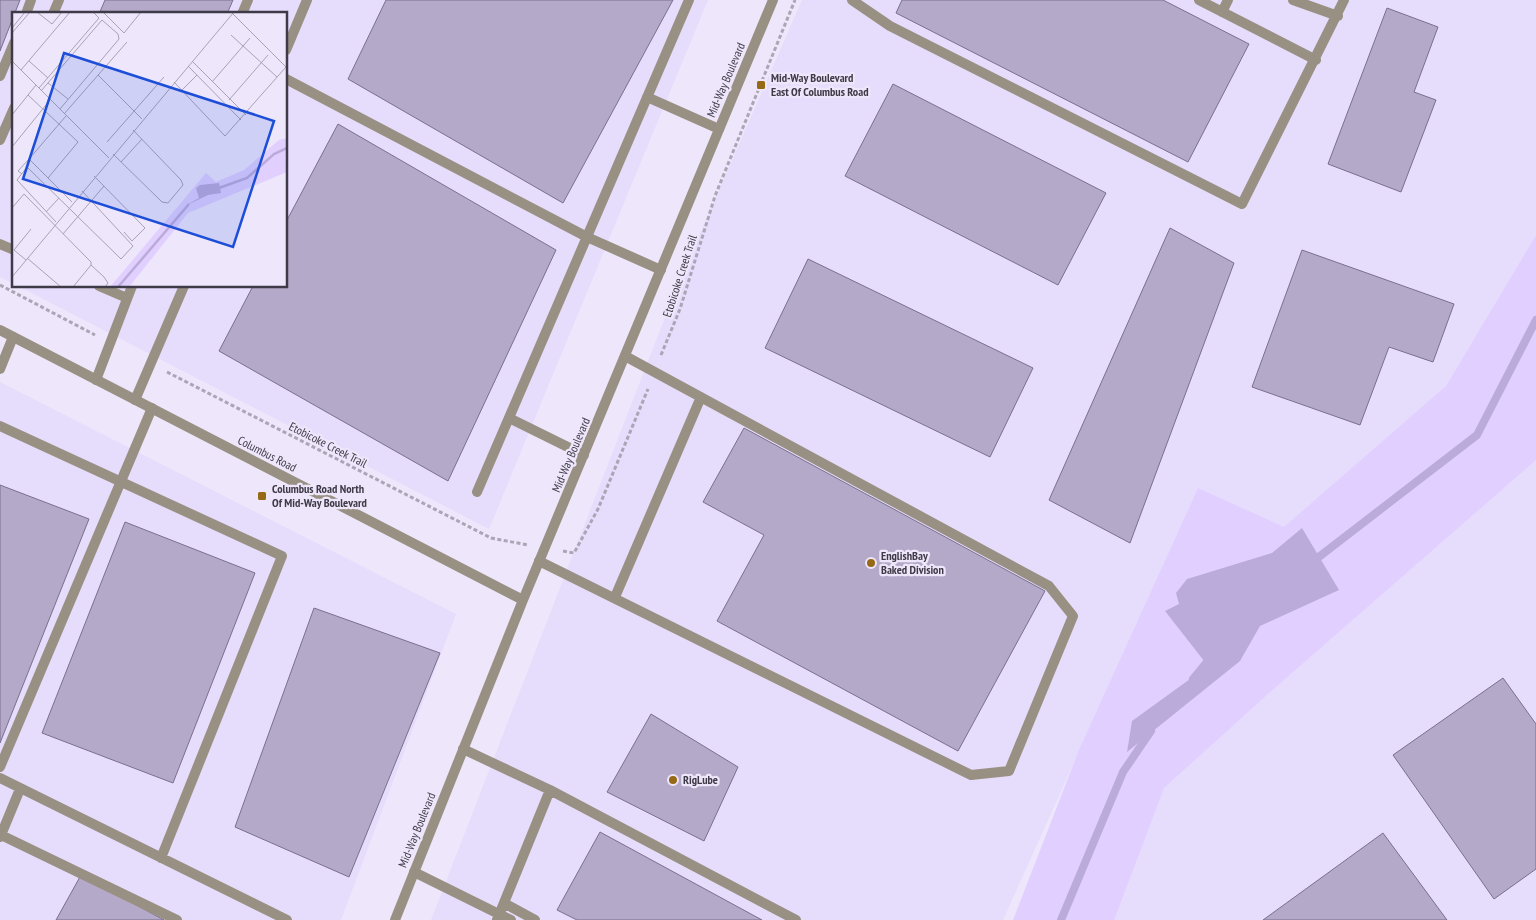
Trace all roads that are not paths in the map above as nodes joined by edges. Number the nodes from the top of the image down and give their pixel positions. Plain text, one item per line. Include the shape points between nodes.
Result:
1 (31, 0) edge
2 (59, 0) edge
3 (248, 0) edge
4 (307, 0) edge
5 (689, 0) edge
6 (773, 0) edge
7 (1199, 0) edge
8 (1228, 0) edge
9 (1292, 0) edge
10 (1344, 0) edge
11 (856, 1) edge
12 (27, 12) edge
13 (54, 12) edge
14 (243, 12) edge
15 (1222, 12) junction
16 (1338, 16) junction
17 (288, 45) edge
18 (12, 48) edge
19 (1316, 60) junction
20 (0, 76) edge
21 (288, 80) edge
22 (647, 97) junction
23 (12, 113) edge
24 (719, 129) junction
25 (0, 140) edge
26 (587, 237) junction
27 (0, 244) edge
28 (12, 249) edge
29 (661, 270) junction
30 (104, 288) edge
31 (131, 288) edge
32 (183, 288) edge
33 (127, 298) junction
34 (0, 330) edge
35 (13, 337) junction
36 (625, 356) junction
37 (0, 369) edge
38 (96, 380) junction
39 (702, 397) junction
40 (135, 400) junction
41 (152, 408) junction
42 (509, 418) junction
43 (0, 426) edge
44 (584, 455) junction
45 (121, 481) junction
46 (477, 492) dead end
47 (539, 561) junction
48 (615, 597) junction
49 (523, 600) junction
50 (463, 749) junction
51 (0, 766) edge
52 (0, 778) edge
53 (20, 788) junction
54 (550, 790) junction
55 (0, 836) edge
56 (161, 858) junction
57 (414, 872) junction
58 (504, 903) junction
59 (498, 917) edge
60 (177, 920) edge
61 (288, 920) edge
62 (395, 920) edge
63 (511, 920) edge
64 (535, 920) edge
65 (796, 920) edge

1 - 12 street
2 - 13 street
3 - 14 street
4 - 17 street
5 - 22 street
6 - 24 street, Mid-Way Boulevard
7 - 15 street
8 - 15 street
9 - 16 street
10 - 16 street
11 - 19 street via 890,26 1242,204
15 - 19 street
16 - 19 street
18 - 20 street
21 - 26 street
22 - 24 street
22 - 26 street
23 - 25 street
24 - 29 street, Mid-Way Boulevard
26 - 29 street
26 - 42 street
27 - 28 street
29 - 36 street, Mid-Way Boulevard
30 - 33 street
31 - 33 street
32 - 40 street
33 - 38 street
34 - 35 street, Columbus Road
35 - 37 street
35 - 38 street, Columbus Road
36 - 39 street
36 - 44 street, Mid-Way Boulevard
38 - 40 street, Columbus Road
39 - 48 street
39 - 48 street via 1049,586 1073,616 1009,770 971,775
40 - 41 street, Columbus Road
41 - 45 street
41 - 49 street, Columbus Road
42 - 44 street
42 - 46 street
43 - 45 street
44 - 47 street, Mid-Way Boulevard
45 - 51 street
45 - 56 street via 282,556
47 - 48 street
47 - 49 street, Mid-Way Boulevard
49 - 50 street, Mid-Way Boulevard
50 - 54 street
50 - 57 street, Mid-Way Boulevard
52 - 53 street
53 - 55 street
53 - 56 street
54 - 58 street
54 - 65 street
55 - 60 street
56 - 61 street
57 - 59 street
57 - 62 street, Mid-Way Boulevard
58 - 59 street
58 - 64 street
59 - 63 street

